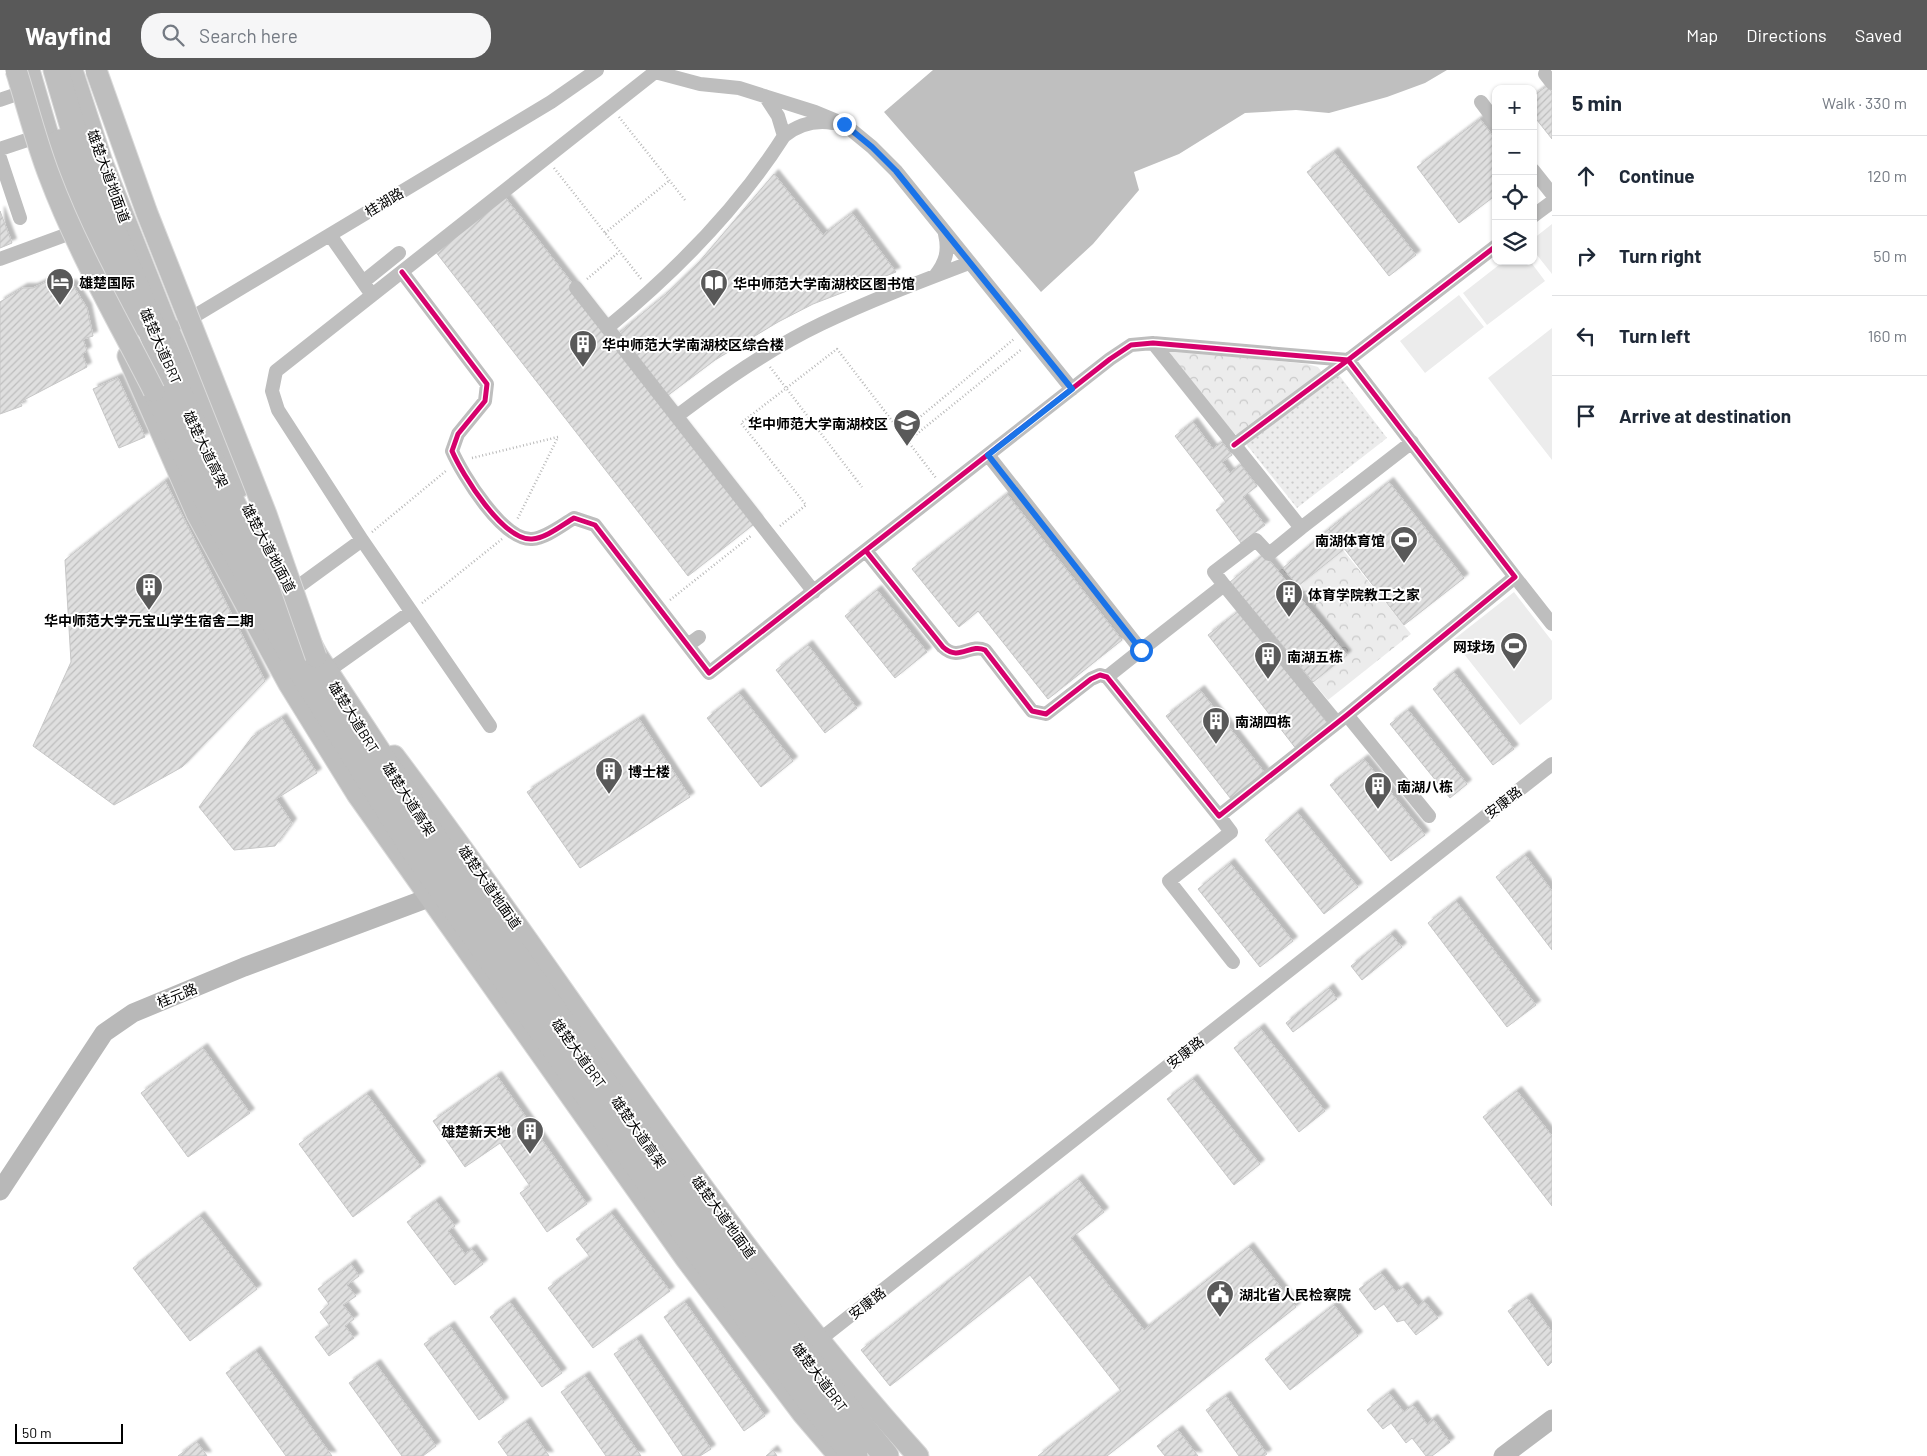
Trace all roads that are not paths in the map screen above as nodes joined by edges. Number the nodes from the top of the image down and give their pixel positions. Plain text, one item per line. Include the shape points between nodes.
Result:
1 (16, 70) edge
2 (56, 70) edge
3 (72, 70) edge
4 (96, 70) edge
5 (597, 70) edge
6 (34, 76) edge
7 (765, 96) junction
8 (0, 100) edge
9 (1481, 102) dead end
10 (1492, 117) edge
11 (844, 124) junction
12 (56, 136) junction
13 (784, 136) junction
14 (0, 149) edge
15 (0, 158) edge
16 (1537, 175) edge
17 (1552, 194) edge
18 (1552, 202) edge
19 (1537, 213) edge
20 (20, 218) dead end
21 (79, 230) junction
22 (944, 232) junction
23 (330, 235) junction
24 (1492, 249) edge
25 (399, 253) dead end
26 (0, 259) edge
27 (969, 263) junction
28 (402, 272) junction
29 (934, 276) junction
30 (363, 282) junction
31 (576, 288) road end
32 (372, 295) junction
33 (128, 301) dead end
34 (132, 310) dead end
35 (607, 328) junction
36 (169, 331) junction
37 (1153, 343) junction
38 (1348, 360) junction
39 (155, 364) dead end
40 (1072, 389) junction
41 (154, 391) junction
42 (677, 416) junction
43 (1412, 442) junction
44 (1234, 445) junction
45 (988, 455) junction
46 (1301, 528) junction
47 (362, 540) junction
48 (866, 551) junction
49 (1515, 577) junction
50 (1224, 586) junction
51 (292, 591) junction
52 (814, 592) junction
53 (411, 612) junction
54 (1552, 624) edge
55 (1141, 650) junction
56 (325, 662) junction
57 (1107, 676) junction
58 (329, 700) dead end
59 (1342, 719) junction
60 (490, 726) dead end
61 (1552, 764) edge
62 (1219, 816) junction
63 (1429, 816) dead end
64 (431, 897) junction
65 (1233, 962) dead end
66 (0, 1191) edge
67 (681, 1213) dead end
68 (818, 1341) junction
69 (1552, 1419) edge
70 (845, 1430) dead end
71 (853, 1454) edge
72 (839, 1456) edge
73 (886, 1456) edge
74 (918, 1456) edge
75 (1503, 1456) edge

1 - 41 main road, bridge via 62,206
2 - 56 highway, 雄楚大道高架, bridge via 76,138 183,402 236,512
3 - 36 main road, 雄楚大道地面道 via 102,162
4 - 56 main road, bridge via 147,213
5 - 23 street, 桂湖路 via 551,102
6 - 8 street
6 - 12 main road
6 - 41 highway, 雄楚大道高架, bridge
7 - 11 street
7 - 13 street via 778,116
7 - 28 street via 655,72
9 - 10 street
11 - 13 street via 820,121 795,128
11 - 22 street via 896,171
12 - 14 street
12 - 21 main road
12 - 33 lane, 雄楚大道BRT
13 - 35 street via 725,215 651,291
15 - 20 street
16 - 17 street
18 - 19 street
21 - 26 street
21 - 64 main road via 140,387 197,514 289,684 357,794
22 - 27 street
22 - 29 street via 948,245 945,262
23 - 30 street
23 - 36 street, 桂湖路
24 - 38 street
25 - 30 street
27 - 29 street
27 - 40 street
28 - 32 street
28 - 52 street via 487,384 485,401 458,434 452,450 461,471 515,536 532,539 574,518 595,525 660,608 694,641 710,673
29 - 42 street via 820,325 762,357
30 - 32 street
31 - 35 street
32 - 47 street via 276,371 272,391 278,410
34 - 39 lane, 雄楚大道BRT
35 - 42 street
36 - 51 main road, 雄楚大道地面道 via 239,491
37 - 38 street
37 - 40 street via 1131,345
37 - 44 street
38 - 43 street
38 - 44 street
40 - 45 street
41 - 71 highway, 雄楚大道高架 via 212,511 302,673 412,848 690,1241
42 - 52 street
43 - 46 street
43 - 49 street
44 - 46 street
45 - 48 street
45 - 55 street
46 - 50 street via 1269,554 1256,540 1214,572
47 - 51 street
47 - 53 street
48 - 52 street
48 - 57 street via 943,647 950,653 976,648 984,650 1037,714 1046,714 1091,679
49 - 54 street
49 - 59 street
50 - 55 street
50 - 59 street
51 - 56 main road, 雄楚大道地面道
53 - 56 street
53 - 60 street
55 - 57 street
56 - 68 main road, 雄楚大道地面道 via 466,853 726,1222
56 - 73 highway, 雄楚大道高架 via 436,840 710,1236
57 - 62 street
58 - 67 lane, 雄楚大道BRT via 418,844 490,949
59 - 62 street
59 - 63 street
61 - 68 street, 安康路
62 - 65 street via 1231,832 1169,882
64 - 66 street, 桂元路 via 244,967 133,1013 104,1032
64 - 72 main road via 692,1266
68 - 74 main road, 雄楚大道地面道
69 - 75 street
70 - 71 lane, 雄楚大道BRT

